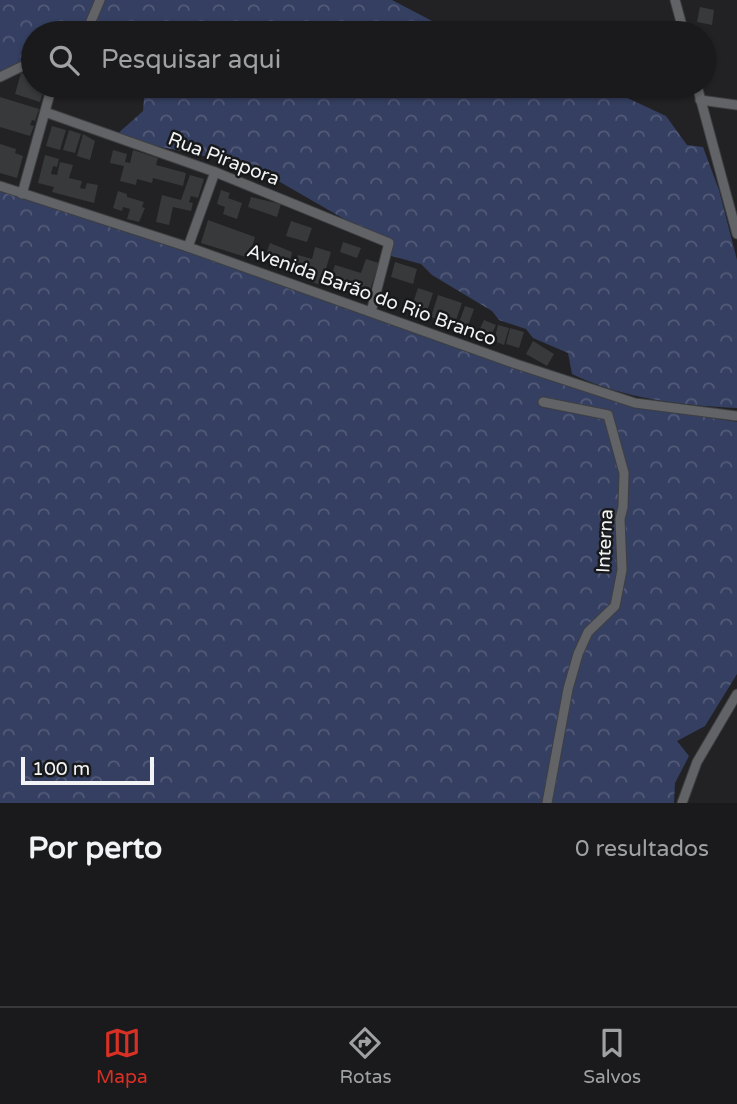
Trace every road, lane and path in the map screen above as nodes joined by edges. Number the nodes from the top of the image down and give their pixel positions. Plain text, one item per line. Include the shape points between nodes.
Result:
1 (100, 0) edge
2 (675, 0) edge
3 (91, 21) edge
4 (680, 21) edge
5 (21, 67) edge
6 (0, 77) edge
7 (49, 98) edge
8 (700, 100) joint
9 (737, 105) edge
10 (45, 112) junction
11 (215, 172) junction
12 (0, 186) edge
13 (22, 194) junction
14 (737, 234) edge
15 (188, 247) junction
16 (371, 312) junction
17 (542, 402) dead end
18 (737, 416) edge
19 (737, 694) edge
20 (547, 803) edge
21 (682, 803) edge

1 - 3 street
2 - 4 street
5 - 6 street
7 - 10 street
8 - 9 street
8 - 14 street
10 - 11 street, Rua Pirapora
10 - 13 street
11 - 15 street
11 - 16 street, Rua Pirapora via 388,243
12 - 13 street, Avenida Barão do Rio Branco
13 - 15 street, Avenida Barão do Rio Branco
15 - 16 street, Avenida Barão do Rio Branco
16 - 18 street, Avenida Barão do Rio Branco via 635,403
17 - 20 street, Interna via 608,415 624,473 622,570 615,606 588,632 578,654
19 - 21 street via 697,761

